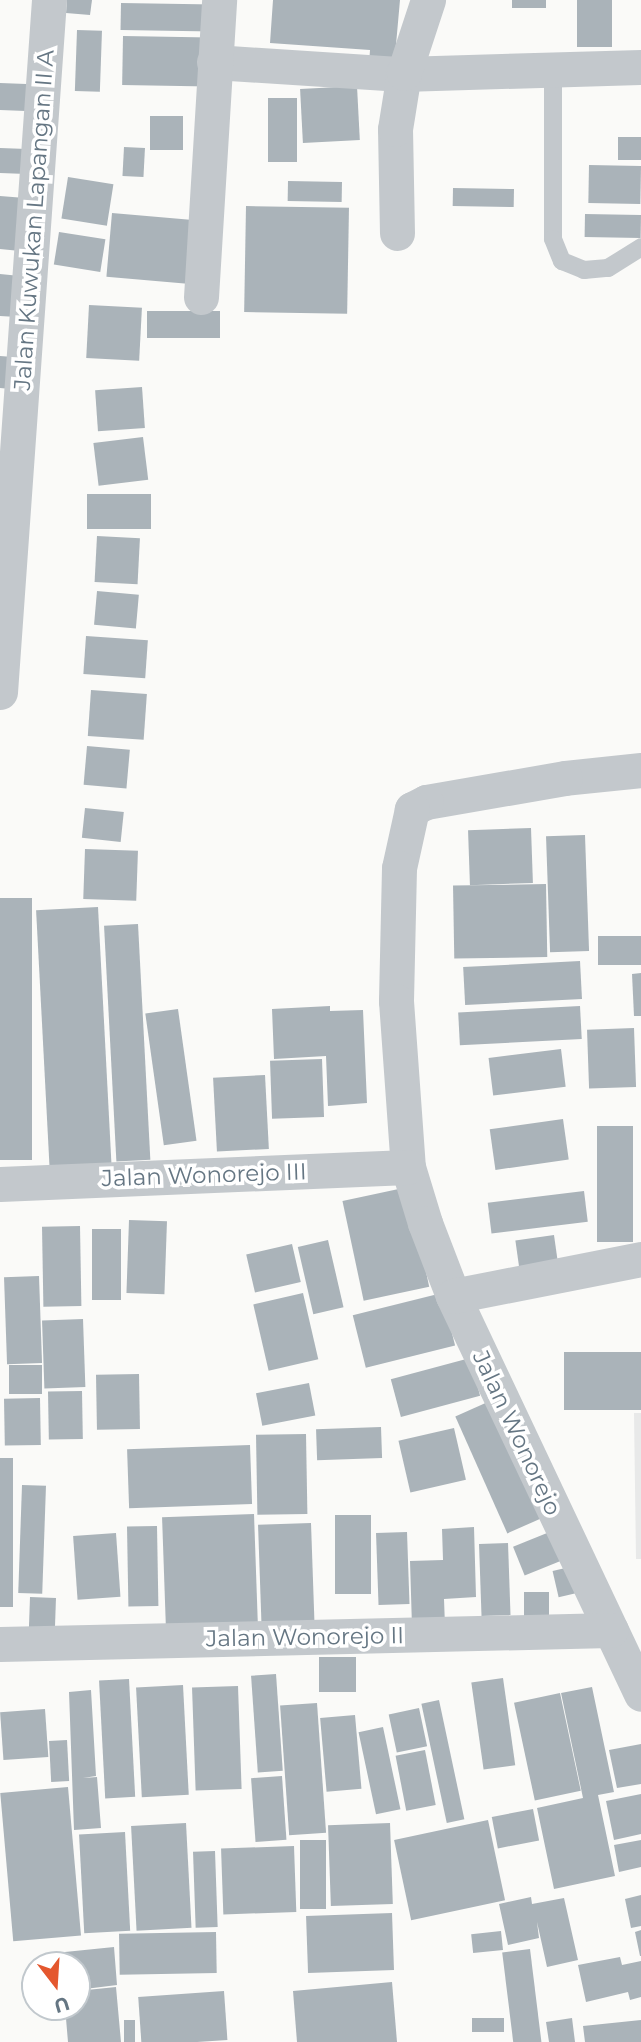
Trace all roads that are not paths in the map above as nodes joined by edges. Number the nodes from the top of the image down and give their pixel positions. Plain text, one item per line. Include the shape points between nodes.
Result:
1 (49, 0) edge
2 (219, 0) edge
3 (428, 0) edge
4 (214, 62) junction
5 (641, 67) edge
6 (553, 72) junction
7 (404, 73) junction
8 (397, 233) dead end
9 (641, 247) edge
10 (201, 298) dead end
11 (0, 692) edge
12 (641, 770) edge
13 (408, 1167) junction
14 (0, 1184) edge
15 (641, 1259) edge
16 (453, 1296) junction
17 (611, 1630) junction
18 (0, 1644) edge
19 (641, 1694) edge

1 - 11 street, Jalan Kuwukan Lapangan II A
2 - 4 street
3 - 7 street
4 - 7 street
4 - 10 street
5 - 6 street
6 - 7 street
6 - 9 lane via 553,239 562,261 584,270 608,268
7 - 8 street via 395,129
12 - 13 street, Jalan Wonorejo via 565,778 426,802 412,809 399,868 396,1001
13 - 14 street, Jalan Wonorejo III
13 - 16 street, Jalan Wonorejo
15 - 16 street
16 - 17 street, Jalan Wonorejo
17 - 18 street, Jalan Wonorejo II
17 - 19 street, Jalan Wonorejo

